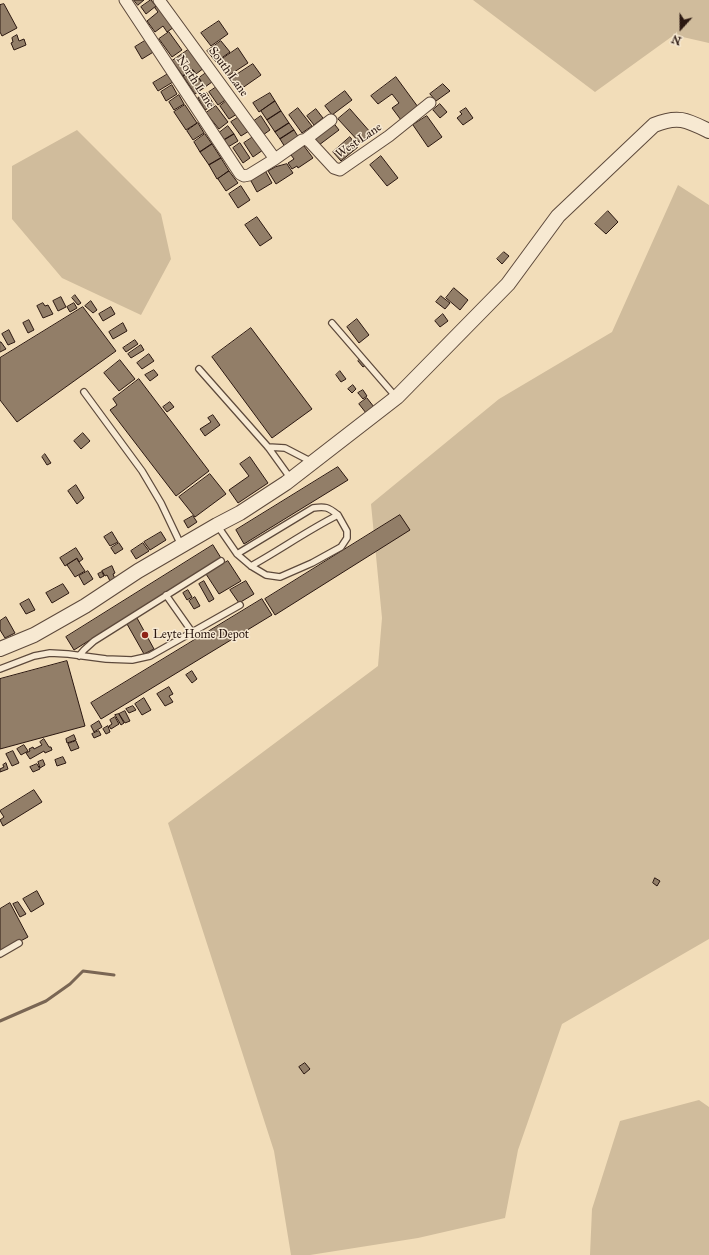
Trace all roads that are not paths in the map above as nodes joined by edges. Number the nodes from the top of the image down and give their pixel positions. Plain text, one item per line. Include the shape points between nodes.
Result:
1 (125, 0) edge
2 (159, 0) edge
3 (430, 103) dead end
4 (331, 120) dead end
5 (709, 131) edge
6 (306, 139) junction
7 (275, 159) junction
8 (332, 323) dead end
9 (199, 369) dead end
10 (84, 392) dead end
11 (396, 397) junction
12 (268, 447) junction
13 (312, 462) junction
14 (291, 479) junction
15 (338, 515) junction
16 (217, 525) junction
17 (181, 546) junction
18 (237, 554) junction
19 (221, 561) dead end
20 (251, 566) junction
21 (166, 595) junction
22 (240, 605) dead end
23 (192, 632) junction
24 (0, 649) edge
25 (79, 656) junction
26 (0, 669) edge
27 (19, 943) dead end
28 (0, 954) edge

1 - 7 street, North Lane via 240,174 249,175
2 - 7 street, South Lane
3 - 6 street, West Lane via 340,170 334,168
4 - 6 street
5 - 11 street via 687,120 667,120 654,125 558,216 508,284
6 - 7 street
8 - 11 lane
9 - 12 lane
10 - 17 lane via 142,471 161,503
11 - 13 street
12 - 13 lane via 285,448
12 - 14 lane
13 - 14 street
14 - 16 street
15 - 18 lane via 330,508 313,508
15 - 20 lane
15 - 20 lane via 347,530 347,538 341,547 280,577 266,575
16 - 17 street
16 - 18 lane
17 - 24 street via 85,606
18 - 20 lane
19 - 21 lane
21 - 23 lane
21 - 25 lane via 94,641
22 - 23 lane
23 - 25 lane via 150,656 132,660
25 - 26 lane via 50,653 34,656
27 - 28 lane

